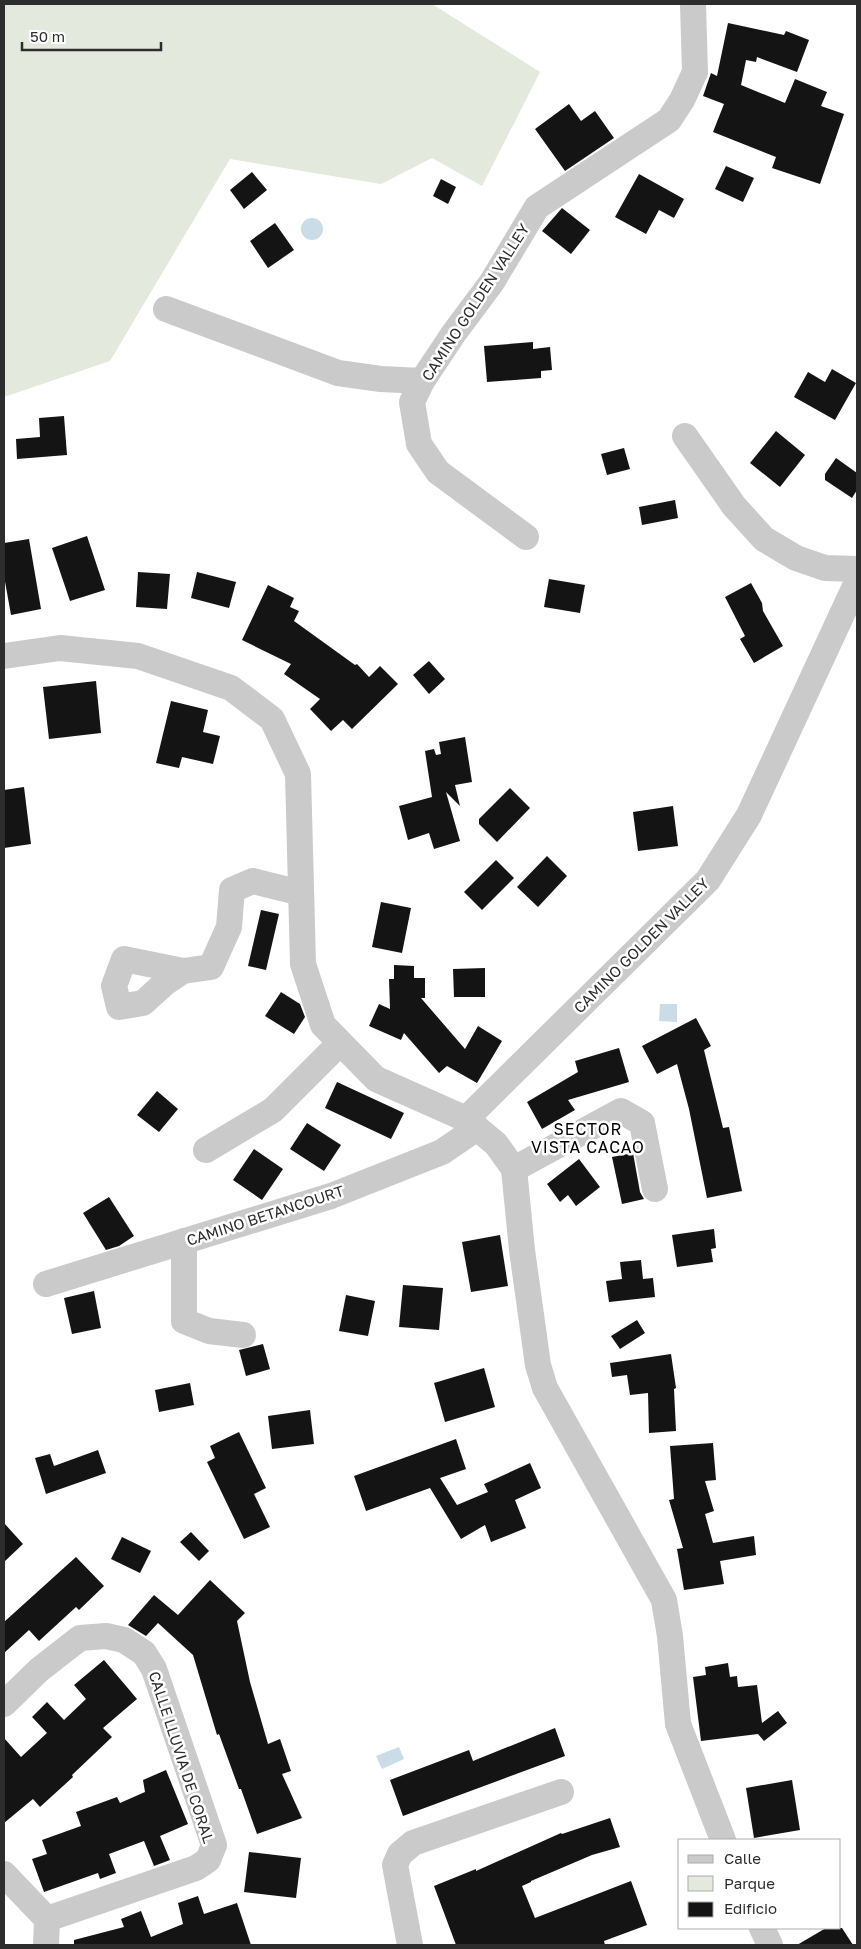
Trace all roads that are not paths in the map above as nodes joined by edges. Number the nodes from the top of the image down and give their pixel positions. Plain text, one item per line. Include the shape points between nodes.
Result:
1 (693, 4) edge
2 (166, 309) dead end
3 (422, 381) junction
4 (685, 436) dead end
5 (526, 537) dead end
6 (857, 569) edge
7 (857, 582) edge
8 (4, 656) edge
9 (301, 893) junction
10 (183, 971) dead end
11 (340, 1043) junction
12 (472, 1123) junction
13 (206, 1150) dead end
14 (514, 1169) junction
15 (655, 1189) dead end
16 (184, 1241) junction
17 (46, 1284) dead end
18 (243, 1335) dead end
19 (4, 1704) edge
20 (562, 1792) dead end
21 (723, 1839) edge
22 (4, 1874) edge
23 (47, 1919) junction
24 (762, 1929) edge
25 (46, 1945) edge
26 (410, 1945) edge
27 (770, 1945) edge

1 - 3 street, CAMINO GOLDEN VALLEY via 695,72 669,120 537,207 492,282
2 - 3 street via 338,373 381,380
3 - 5 street, CAMINO GOLDEN VALLEY via 412,402 419,444 438,472
4 - 6 street via 734,506 764,540 796,558 825,568
7 - 12 street, CAMINO GOLDEN VALLEY via 749,814 708,880
8 - 9 street via 60,648 138,656 231,688 272,719 298,774
9 - 10 street via 253,881 232,890 229,927 211,967
9 - 11 street via 303,964 323,1025
11 - 12 street via 376,1079
11 - 13 street via 273,1110
12 - 14 street via 496,1144
12 - 16 street, CAMINO BETANCOURT via 442,1152 331,1196
14 - 15 street via 621,1111 642,1123
14 - 21 street via 538,1365 543,1380 664,1600 678,1724
16 - 17 street, CAMINO BETANCOURT
16 - 18 street via 184,1321 209,1331
19 - 23 street, CALLE LLUVIA DE CORAL via 39,1670 80,1638 106,1636 124,1640 144,1653 154,1669 214,1845 208,1860 196,1868
20 - 26 street via 413,1843 400,1854 395,1865
22 - 23 street
23 - 25 street
24 - 27 street

